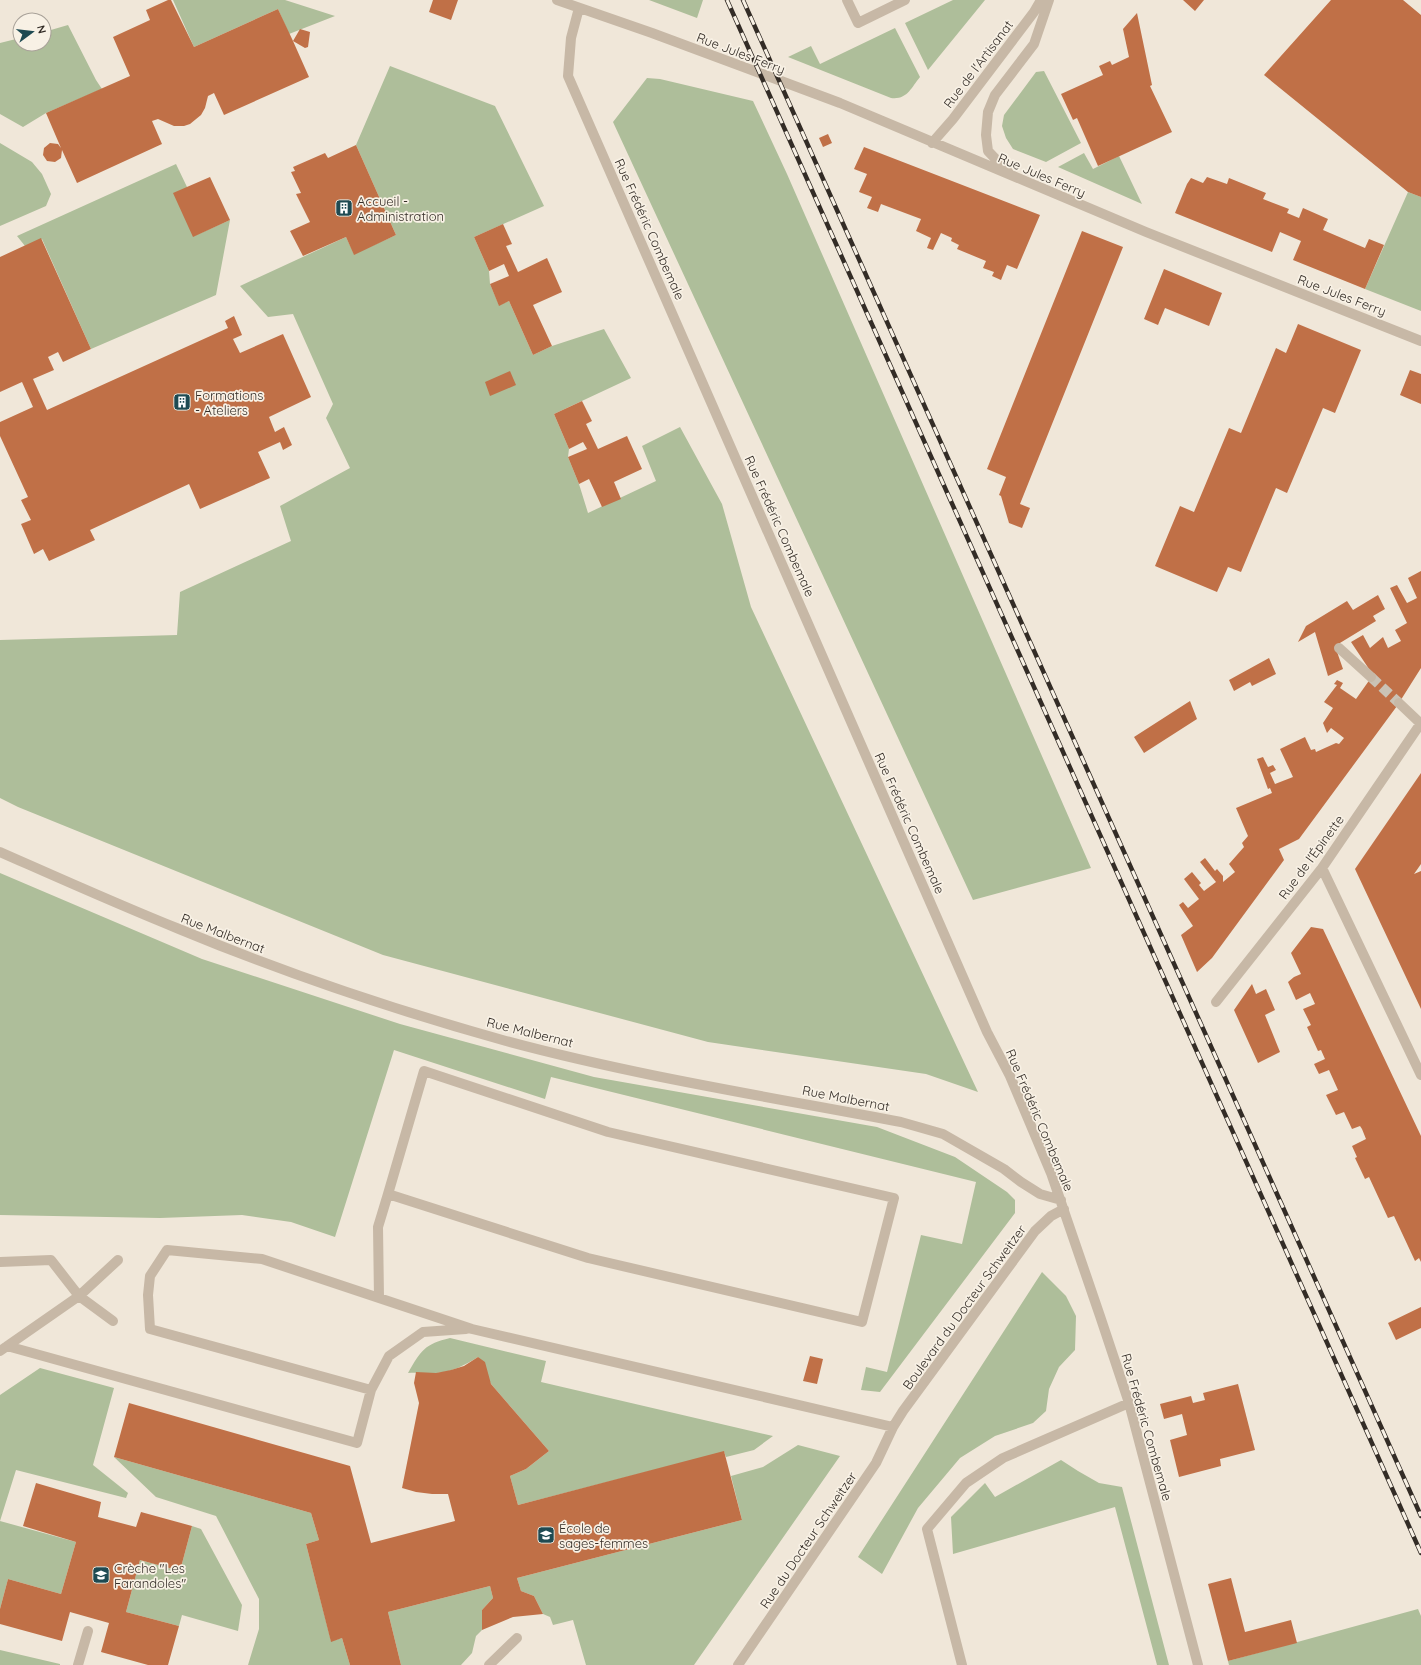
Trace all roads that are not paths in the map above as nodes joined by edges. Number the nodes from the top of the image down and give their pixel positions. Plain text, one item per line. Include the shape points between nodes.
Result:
1 (557, 0) edge
2 (847, 0) edge
3 (905, 0) edge
4 (1041, 0) edge
5 (1049, 0) edge
6 (579, 8) junction
7 (932, 142) junction
8 (1012, 176) junction
9 (1421, 341) edge
10 (1339, 648) dead end
11 (1371, 677) tunnel mouth
12 (1399, 703) tunnel mouth
13 (1421, 723) edge
14 (0, 852) edge
15 (1322, 868) junction
16 (1216, 1002) dead end
17 (1421, 1075) edge
18 (388, 1194) junction
19 (1062, 1204) junction
20 (118, 1260) dead end
21 (0, 1262) edge
22 (80, 1296) junction
23 (379, 1298) junction
24 (113, 1321) dead end
25 (472, 1329) junction
26 (3, 1348) edge
27 (371, 1390) junction
28 (1129, 1403) junction
29 (894, 1427) junction
30 (88, 1631) dead end
31 (517, 1638) dead end
32 (78, 1665) edge
33 (489, 1665) edge
34 (738, 1665) edge
35 (962, 1665) edge
36 (1198, 1665) edge

1 - 6 street, Rue Jules Ferry
2 - 3 street via 858,23
4 - 7 street, Rue de l'Artisanat
5 - 8 street via 1034,44 995,95 988,112 988,151
6 - 7 street, Rue Jules Ferry via 840,103
6 - 19 street, Rue Frédéric Combemale via 571,38 568,76 987,1032 1010,1076
7 - 8 street, Rue Jules Ferry
8 - 9 street, Rue Jules Ferry
10 - 11 street
12 - 13 street
13 - 15 street, Rue de l'Épinette
14 - 19 street, Rue Malbernat via 179,930 385,1005 508,1041 624,1070 894,1121 943,1134 1004,1169 1040,1194
15 - 16 street, Rue de l'Épinette
15 - 17 street
18 - 18 street via 588,1258 862,1322 894,1198 608,1132 424,1071
18 - 23 street via 378,1227
19 - 28 street, Rue Frédéric Combemale
19 - 29 street, Boulevard du Docteur Schweitzer via 1036,1231 903,1411
20 - 22 street
21 - 22 street via 51,1260
22 - 24 street
22 - 26 street
23 - 25 street
23 - 27 street via 262,1259 167,1250 150,1276 148,1295 150,1328
25 - 27 street via 423,1332 389,1356
25 - 29 street
26 - 27 street via 357,1443
28 - 35 street via 1003,1458 966,1482 927,1529
28 - 36 street, Rue Frédéric Combemale
29 - 34 street, Rue du Docteur Schweitzer via 876,1463
30 - 32 street
31 - 33 street

